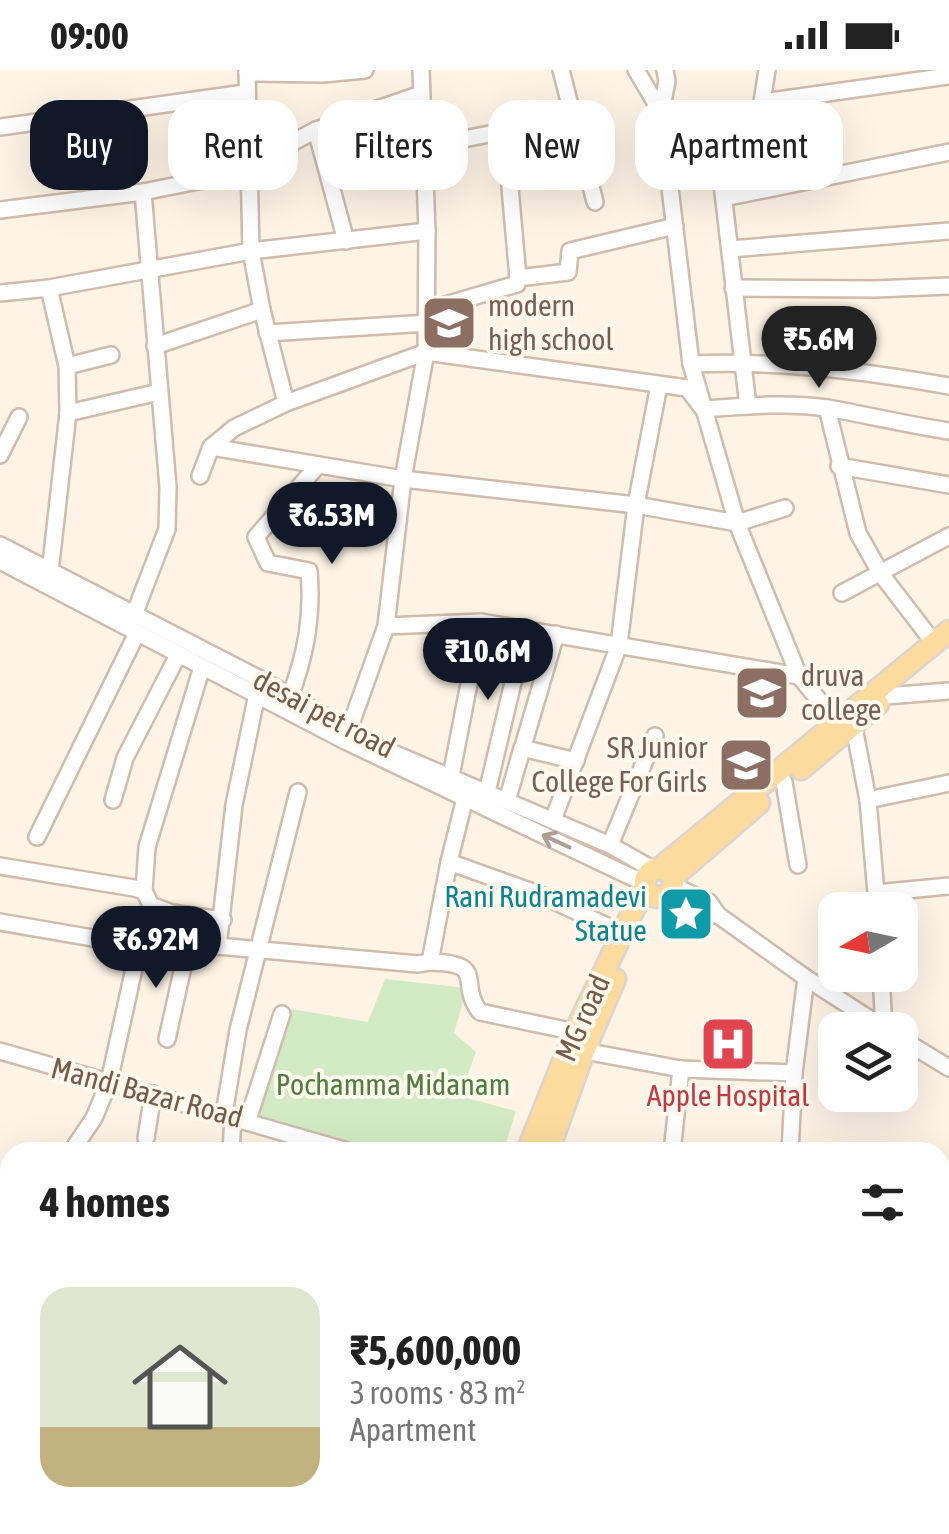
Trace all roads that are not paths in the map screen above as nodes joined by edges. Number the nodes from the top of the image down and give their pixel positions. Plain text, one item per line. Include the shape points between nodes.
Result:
1 (365, 70) edge
2 (421, 70) edge
3 (560, 70) edge
4 (636, 70) edge
5 (665, 70) edge
6 (767, 70) edge
7 (247, 71) edge
8 (949, 76) edge
9 (246, 93) junction
10 (421, 94) junction
11 (246, 100) edge
12 (421, 100) edge
13 (569, 100) edge
14 (654, 100) edge
15 (663, 100) edge
16 (763, 100) edge
17 (777, 100) edge
18 (0, 127) edge
19 (316, 130) junction
20 (298, 139) edge
21 (949, 152) edge
22 (168, 187) edge
23 (251, 190) edge
24 (425, 190) edge
25 (511, 190) edge
26 (592, 190) edge
27 (671, 190) edge
28 (723, 190) edge
29 (143, 192) junction
30 (724, 198) junction
31 (595, 202) dead end
32 (0, 210) edge
33 (675, 226) junction
34 (949, 231) edge
35 (427, 232) junction
36 (346, 241) junction
37 (730, 249) junction
38 (252, 251) junction
39 (149, 270) junction
40 (518, 278) junction
41 (949, 286) edge
42 (49, 288) junction
43 (733, 288) junction
44 (0, 293) edge
45 (262, 310) junction
46 (428, 323) junction
47 (267, 333) junction
48 (155, 346) junction
49 (426, 352) junction
50 (111, 355) dead end
51 (742, 362) junction
52 (691, 364) junction
53 (66, 366) junction
54 (659, 385) junction
55 (949, 386) edge
56 (159, 392) junction
57 (286, 403) junction
58 (748, 406) junction
59 (827, 408) junction
60 (704, 409) junction
61 (68, 413) junction
62 (19, 418) dead end
63 (949, 431) edge
64 (211, 447) junction
65 (0, 454) edge
66 (318, 465) junction
67 (839, 466) junction
68 (200, 476) dead end
69 (403, 478) junction
70 (949, 485) edge
71 (636, 505) junction
72 (785, 508) dead end
73 (737, 522) junction
74 (949, 536) edge
75 (6, 557) edge
76 (50, 572) junction
77 (881, 574) junction
78 (0, 583) edge
79 (842, 593) dead end
80 (134, 615) junction
81 (481, 622) junction
82 (386, 626) junction
83 (526, 628) junction
84 (138, 633) junction
85 (556, 634) junction
86 (944, 640) edge
87 (619, 645) junction
88 (178, 655) junction
89 (202, 667) junction
90 (799, 676) junction
91 (260, 679) junction
92 (949, 691) edge
93 (256, 696) junction
94 (290, 696) junction
95 (886, 696) junction
96 (845, 724) junction
97 (347, 736) junction
98 (655, 736) dead end
99 (576, 761) junction
100 (451, 776) junction
101 (784, 782) junction
102 (949, 784) edge
103 (298, 792) dead end
104 (487, 792) junction
105 (465, 798) junction
106 (113, 800) dead end
107 (507, 800) junction
108 (868, 800) junction
109 (553, 820) junction
110 (37, 837) dead end
111 (610, 845) junction
112 (448, 862) junction
113 (798, 865) dead end
114 (0, 866) edge
115 (658, 883) junction
116 (949, 886) edge
117 (144, 891) junction
118 (875, 892) edge
119 (918, 893) edge
120 (223, 920) junction
121 (0, 922) edge
122 (622, 933) junction
123 (139, 946) junction
124 (218, 946) junction
125 (187, 949) junction
126 (256, 950) junction
127 (430, 962) junction
128 (806, 978) junction
129 (859, 1012) edge
130 (282, 1014) dead end
131 (167, 1040) dead end
132 (580, 1042) junction
133 (918, 1049) edge
134 (0, 1050) edge
135 (949, 1068) edge
136 (681, 1069) junction
137 (794, 1073) junction
138 (109, 1082) junction
139 (153, 1094) junction
140 (235, 1117) junction
141 (146, 1138) dead end
142 (78, 1142) edge
143 (231, 1142) edge
144 (318, 1142) edge
145 (532, 1142) edge
146 (551, 1142) edge
147 (673, 1142) edge
148 (791, 1142) edge

1 - 7 street
2 - 10 street
3 - 13 street
4 - 14 street
5 - 15 street
6 - 16 street
7 - 9 street
8 - 17 street
9 - 11 street
9 - 18 street
10 - 12 street
10 - 19 street
19 - 20 street
19 - 36 street
21 - 30 street
22 - 29 street
23 - 38 street
24 - 35 street
25 - 40 street
26 - 31 street
27 - 33 street
28 - 30 street
29 - 32 street
29 - 39 street
30 - 37 street
33 - 40 street via 570,251 568,272
33 - 52 street
34 - 37 street
35 - 36 street
35 - 46 street
36 - 38 street
37 - 43 street
38 - 39 street
38 - 45 street
39 - 42 street
39 - 48 street
40 - 46 street via 517,284 445,305
41 - 43 street
42 - 44 street
42 - 53 street
43 - 51 street
45 - 47 street
45 - 48 street
46 - 47 street
46 - 49 street
47 - 57 street
48 - 56 street
49 - 54 street
49 - 57 street
49 - 69 street
50 - 53 street
51 - 52 street
51 - 55 street
51 - 58 street
52 - 60 street
53 - 61 street
54 - 60 street via 687,388
54 - 71 street
56 - 61 street
56 - 80 street via 166,529
57 - 64 street
58 - 59 street
58 - 60 street
59 - 63 street
59 - 67 street
60 - 73 street
61 - 76 street
62 - 65 street
64 - 66 street
64 - 68 street
66 - 69 street
66 - 94 street via 256,536 268,563 310,572 305,658
67 - 70 street
67 - 77 street via 858,533
69 - 71 street
69 - 82 street
71 - 73 street
71 - 87 street
72 - 73 street
73 - 90 street
74 - 77 street
75 - 76 street, desai pet road
75 - 78 street
75 - 84 street, desai pet road
76 - 80 street, desai pet road
77 - 79 street
77 - 86 street
80 - 91 street, desai pet road
81 - 82 street
81 - 83 street
81 - 100 street
82 - 97 street
83 - 85 street
83 - 104 street
84 - 88 street, desai pet road
84 - 110 street
85 - 87 street
85 - 107 street
86 - 95 main road
86 - 96 main road
87 - 90 street
87 - 99 street
88 - 89 street, desai pet road
88 - 106 street via 125,758
89 - 93 street, desai pet road
89 - 117 street via 147,847
90 - 96 street
91 - 93 street
91 - 94 street, desai pet road
92 - 95 street
93 - 97 street, desai pet road
93 - 120 street via 234,805
94 - 97 street, desai pet road
95 - 96 main road
96 - 101 main road
96 - 108 street
96 - 115 main road
97 - 100 street, desai pet road
97 - 105 street, desai pet road
98 - 111 street
99 - 107 street via 522,748
99 - 109 street
100 - 104 street, desai pet road
101 - 113 street
101 - 115 main road
102 - 108 street
103 - 126 street
104 - 107 street, desai pet road
105 - 112 street
115 -> 105 street, desai pet road
107 - 109 street, desai pet road
108 - 118 street
109 - 111 street, desai pet road
111 - 115 street, desai pet road
112 - 122 street
112 - 127 street
114 - 117 street
115 - 122 main road, MG road
115 - 128 street via 709,902
115 - 132 main road, MG road
116 - 119 street
117 - 120 street via 161,910
120 - 124 street
121 - 123 street
122 - 132 main road, MG road
123 - 125 street
123 - 138 street
124 - 125 street
124 - 126 street
125 - 131 street
126 - 127 street
126 - 140 street via 238,1030
127 - 132 street via 464,968 480,1012
128 - 129 street
128 - 137 street
130 - 140 street
132 - 136 street
132 - 145 main road, MG road
132 - 146 main road, MG road
133 - 135 street
134 - 138 street, Mandi Bazar Road
136 - 137 street
136 - 147 street
137 - 148 street
138 - 139 street, Mandi Bazar Road
138 - 142 street
139 - 140 street, Mandi Bazar Road
139 - 141 street
140 - 143 street
140 - 144 street, Mandi Bazar Road

